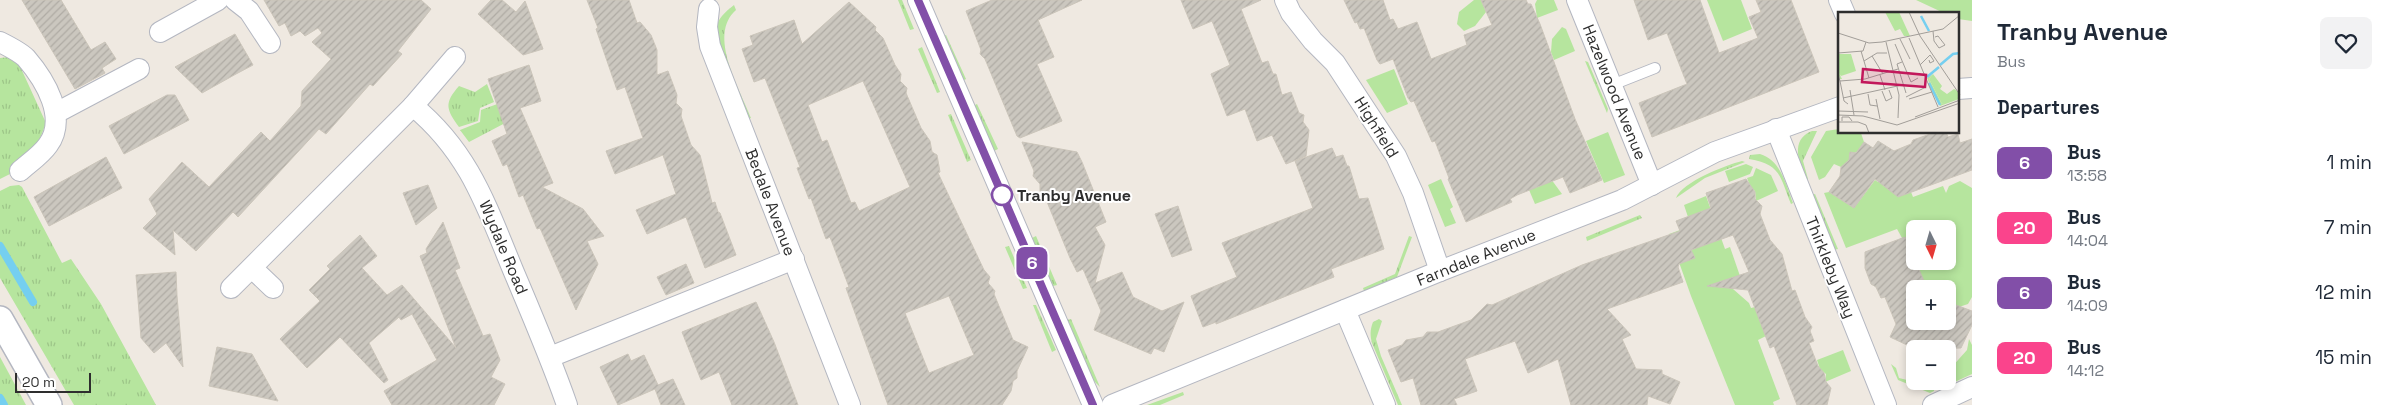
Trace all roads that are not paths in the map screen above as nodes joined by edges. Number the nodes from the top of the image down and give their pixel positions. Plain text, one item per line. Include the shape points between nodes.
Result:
1 (218, 0) edge
2 (235, 0) edge
3 (918, 0) edge
4 (1285, 0) edge
5 (1577, 0) edge
6 (1839, 0) edge
7 (708, 3) edge
8 (1844, 12) edge
9 (160, 32) dead end
10 (0, 42) edge
11 (270, 43) dead end
12 (456, 57) dead end
13 (1655, 68) dead end
14 (139, 69) dead end
15 (1612, 85) junction
16 (413, 106) junction
17 (1838, 108) edge
18 (56, 113) junction
19 (1776, 129) junction
20 (20, 171) dead end
21 (1652, 185) junction
22 (794, 259) junction
23 (252, 268) junction
24 (1440, 271) junction
25 (231, 288) dead end
26 (273, 288) dead end
27 (1345, 310) junction
28 (0, 319) edge
29 (550, 357) junction
30 (1972, 387) edge
31 (49, 405) edge
32 (567, 405) edge
33 (850, 405) edge
34 (1093, 405) edge
35 (1112, 405) edge
36 (1385, 405) edge
37 (1886, 405) edge
38 (1933, 405) edge

1 - 9 street
2 - 11 street via 249,10
3 - 34 street
4 - 24 street, Highfield via 1313,41 1335,63 1396,156 1413,193
5 - 15 street, Hazelwood Avenue
6 - 8 street
7 - 22 street, Bedale Avenue via 710,46
10 - 18 street via 25,57 41,80
12 - 16 street
13 - 15 lane
14 - 18 street
15 - 21 street, Hazelwood Avenue
16 - 23 street
16 - 29 street, Wydale Road via 436,124 476,180
17 - 19 street, Farndale Avenue
18 - 20 street via 56,128 48,145
19 - 21 street, Farndale Avenue via 1716,152
19 - 37 street, Thirkleby Way
21 - 24 street, Farndale Avenue via 1622,200
22 - 29 street
22 - 33 street, Bedale Avenue
23 - 25 street
23 - 26 street
24 - 27 street, Farndale Avenue
27 - 35 street, Farndale Avenue
27 - 36 street
28 - 31 street
29 - 32 street, Wydale Road
30 - 38 street

